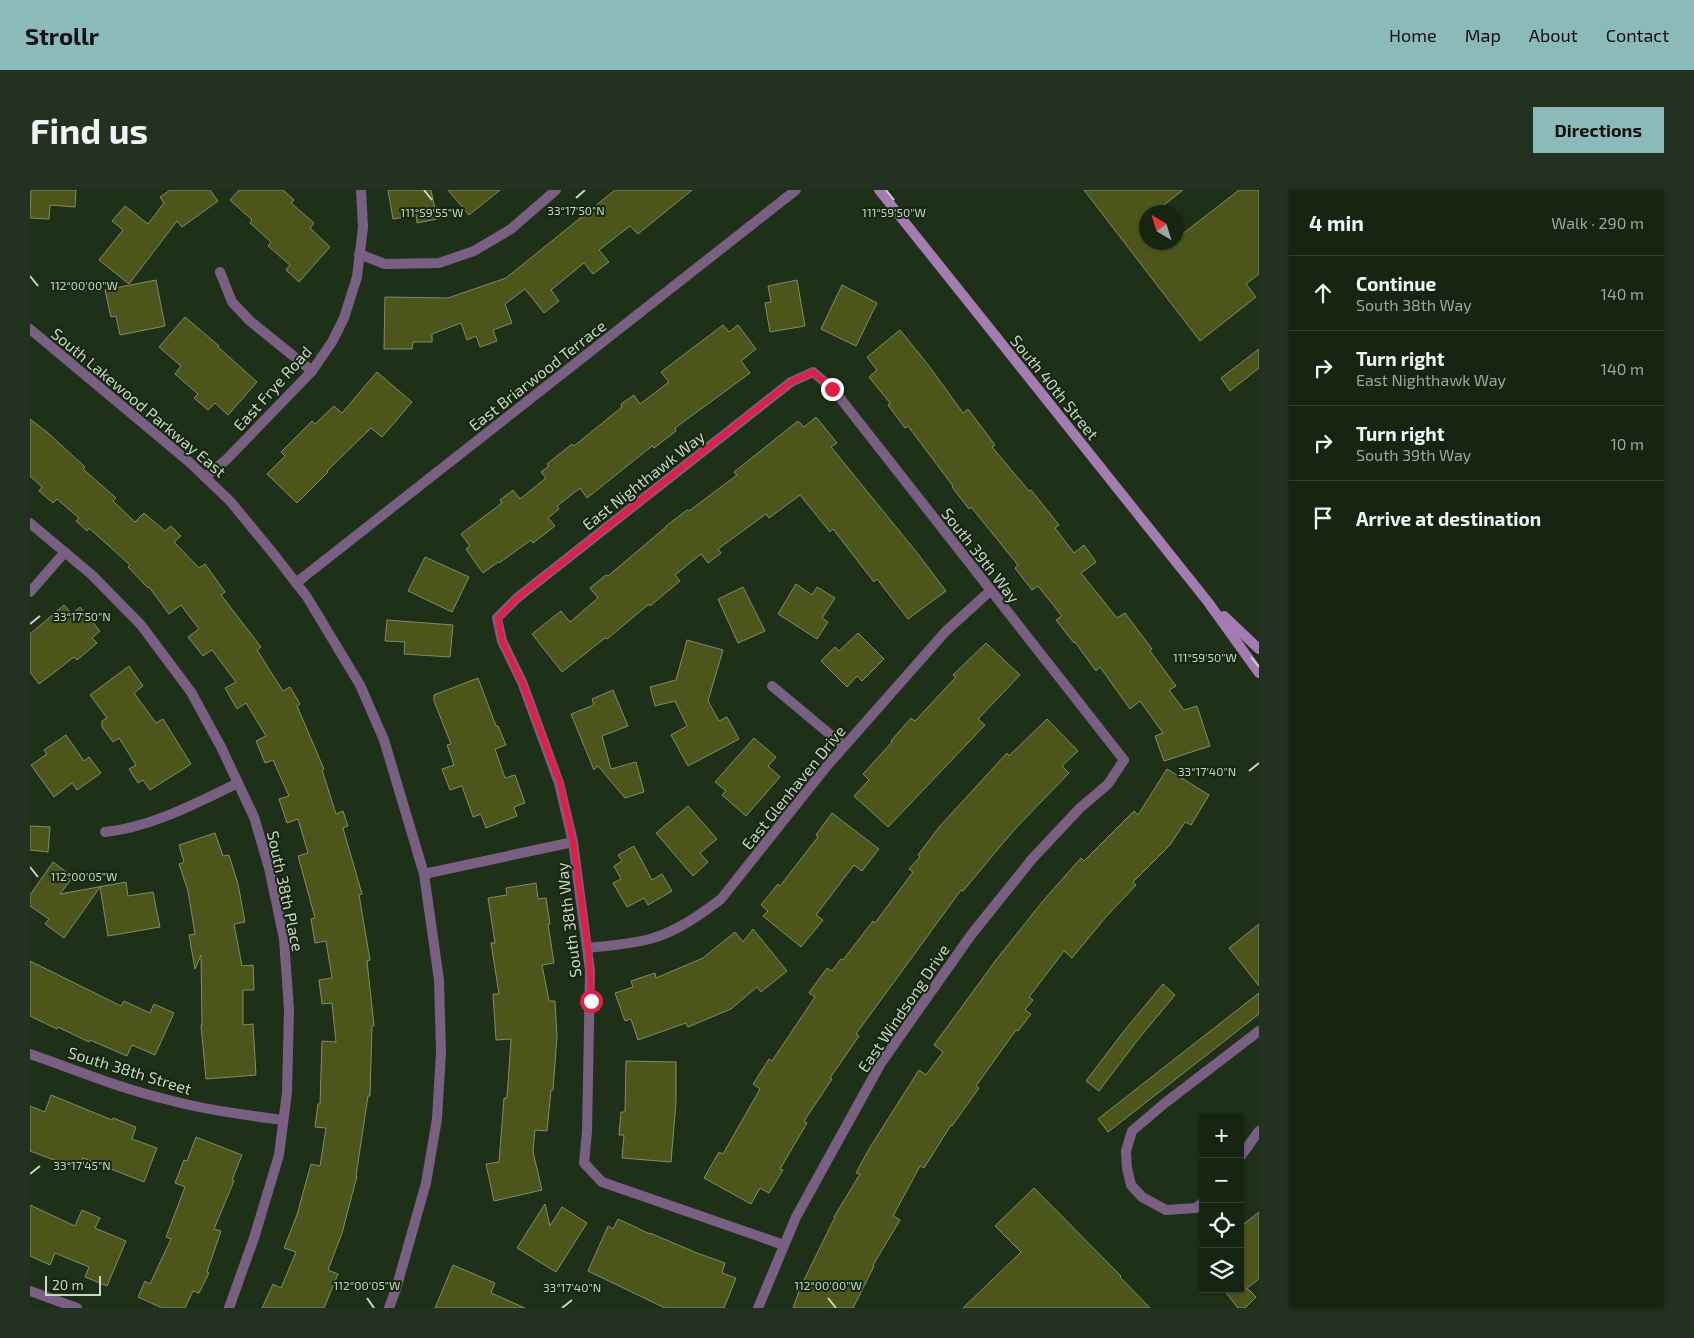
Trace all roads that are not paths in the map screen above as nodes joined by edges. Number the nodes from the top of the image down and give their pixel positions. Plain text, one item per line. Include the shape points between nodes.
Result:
1 (361, 190) edge
2 (556, 190) edge
3 (796, 190) edge
4 (879, 190) edge
5 (359, 254) junction
6 (220, 272) dead end
7 (30, 329) edge
8 (312, 371) junction
9 (813, 372) joint
10 (206, 477) junction
11 (30, 523) edge
12 (65, 552) junction
13 (296, 583) junction
14 (990, 591) junction
15 (30, 592) edge
16 (1208, 602) junction
17 (498, 618) joint
18 (1259, 649) edge
19 (1259, 673) edge
20 (772, 686) dead end
21 (844, 746) junction
22 (1124, 760) joint
23 (238, 783) junction
24 (105, 832) dead end
25 (573, 842) junction
26 (424, 874) junction
27 (588, 948) junction
28 (1259, 1031) edge
29 (30, 1054) edge
30 (283, 1120) junction
31 (1259, 1131) edge
32 (1244, 1152) edge
33 (1202, 1203) edge
34 (784, 1245) junction
35 (30, 1291) edge
36 (77, 1308) edge
37 (229, 1308) edge
38 (390, 1308) edge
39 (758, 1308) edge

1 - 5 street, East Frye Road via 363,226
2 - 5 street via 511,229 474,251 439,263 385,264
3 - 13 street, East Briarwood Terrace
4 - 16 main road, South 40th Street
5 - 8 street, East Frye Road via 357,276 344,318
6 - 8 street via 232,302 250,321
7 - 10 street, South Lakewood Parkway East
8 - 10 street, East Frye Road
9 - 14 street, South 39th Way via 832,389
9 - 17 street, East Nighthawk Way via 791,382 517,598
10 - 13 street, South Lakewood Parkway East via 230,501
11 - 12 street, South 38th Place
12 - 15 street
12 - 23 street, South 38th Place via 141,625 192,692
13 - 26 street, South Lakewood Parkway East via 360,685 384,740
14 - 21 street, East Glenhaven Drive via 946,631
14 - 22 street, South 39th Way
16 - 18 main road, South 40th Street
16 - 19 main road, South 40th Street
17 - 25 street, South 38th Way via 502,641 522,682 560,783
20 - 21 street
21 - 27 street, East Glenhaven Drive via 721,899 678,928 651,939
22 - 34 street, East Windsong Drive via 1108,784 1080,808 1032,860 971,934 919,1007 881,1063 796,1217
23 - 24 street via 150,822
23 - 30 street, South 38th Place via 254,817 269,868 284,940 289,1010
25 - 26 street
25 - 27 street, South 38th Way
26 - 38 street, South Lakewood Parkway East via 440,980 441,1052 437,1119 426,1183
27 - 34 street, South 38th Way via 591,1001 584,1163 602,1182
28 - 33 street via 1132,1131 1126,1151 1127,1168 1131,1185 1142,1197 1166,1210 1196,1208
29 - 30 street, South 38th Street via 168,1100
30 - 37 street, South 38th Place via 279,1155
31 - 32 street
34 - 39 street, East Windsong Drive
35 - 36 street

